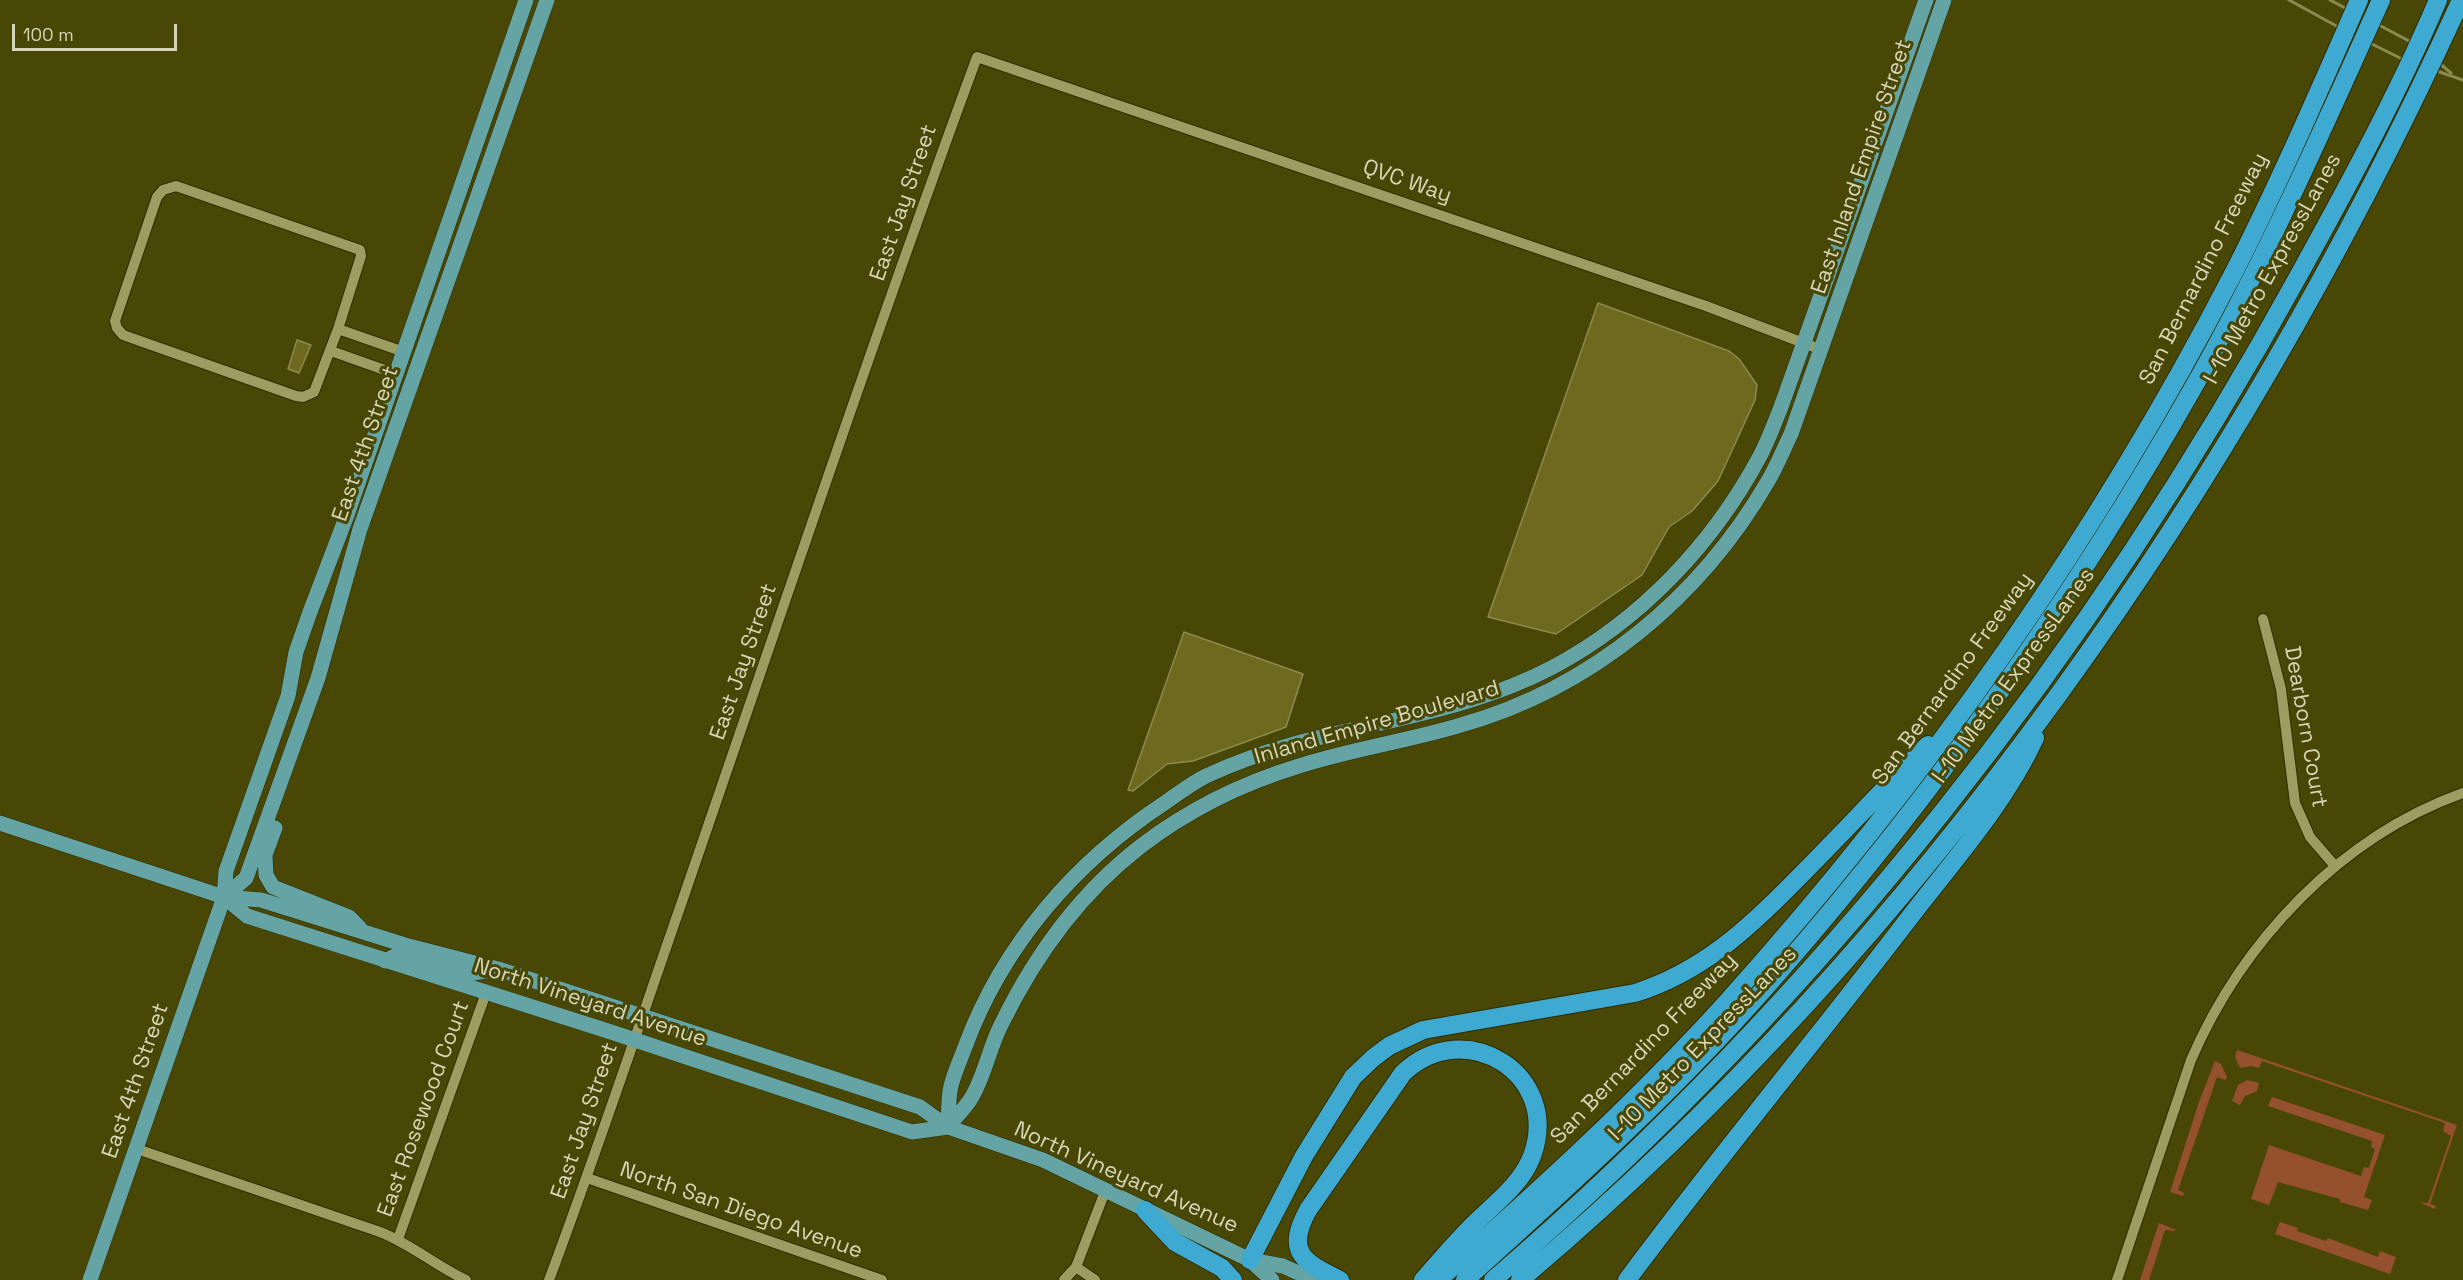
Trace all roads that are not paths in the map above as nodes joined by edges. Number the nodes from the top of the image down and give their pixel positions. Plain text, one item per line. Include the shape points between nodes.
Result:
1 (526, 0) edge
2 (547, 0) edge
3 (1926, 0) edge
4 (1944, 0) edge
5 (2359, 0) edge
6 (2438, 0) edge
7 (2461, 0) edge
8 (2379, 5) edge
9 (2463, 23) edge
10 (2446, 45) junction
11 (977, 57) joint
12 (338, 329) junction
13 (1803, 343) junction
14 (1822, 350) junction
15 (331, 351) junction
16 (404, 352) junction
17 (396, 374) junction
18 (2263, 620) dead end
19 (312, 694) junction
20 (1963, 710) junction
21 (2047, 712) junction
22 (2463, 793) edge
23 (0, 823) edge
24 (2335, 866) junction
25 (224, 897) junction
26 (364, 932) junction
27 (385, 961) junction
28 (498, 969) junction
29 (486, 993) junction
30 (642, 1016) junction
31 (634, 1040) junction
32 (948, 1127) junction
33 (137, 1149) junction
34 (587, 1178) junction
35 (1106, 1189) junction
36 (1145, 1210) junction
37 (398, 1239) junction
38 (1250, 1260) junction
39 (1076, 1267) junction
40 (90, 1280) edge
41 (466, 1280) edge
42 (549, 1280) edge
43 (882, 1280) edge
44 (1064, 1280) edge
45 (1095, 1280) edge
46 (1233, 1280) edge
47 (1272, 1280) edge
48 (1314, 1280) edge
49 (1340, 1280) edge
50 (1423, 1280) edge
51 (1438, 1280) edge
52 (1465, 1280) edge
53 (1493, 1280) edge
54 (1520, 1280) edge
55 (1627, 1280) edge
56 (2117, 1280) edge

1 - 16 main road, East 4th Street
2 - 19 main road, East 4th Street via 360,529
3 - 13 main road, East Inland Empire Street
4 - 14 main road, East Inland Empire Street
5 - 20 highway, San Bernardino Freeway via 2259,220 2188,356 2077,543
6 - 53 highway, I-10 Metro ExpressLanes via 2345,192 2266,336 2094,610 1988,756 1866,907 1750,1035 1592,1191
7 - 10 highway
8 - 52 highway, I-10 Metro ExpressLanes via 2280,219 2195,385 2055,613 1985,714 1920,801 1777,974 1606,1150
9 - 10 highway
10 - 21 highway via 2227,441 2133,590
11 - 13 street, QVC Way via 1685,298
11 - 30 street, East Jay Street
12 - 15 street
12 - 15 street via 360,250 176,186 163,190 157,197 115,321 123,334 303,397 314,392
12 - 16 street
13 - 14 street, QVC Way
13 - 32 main road, Inland Empire Boulevard via 1760,455 1714,529 1670,579 1613,628 1554,666 1491,694 1401,720 1294,744 1204,777 1152,811 1069,880 1030,927 993,983 950,1089
14 - 32 main road, Inland Empire Boulevard via 1791,434 1769,479 1717,556 1669,608 1609,656 1554,688 1503,711 1300,765 1237,788 1141,846 1076,909 1038,959 995,1036 971,1098
15 - 17 street
16 - 17 main road, East 4th Street
17 - 25 main road, East 4th Street via 296,652 288,696 226,871
18 - 24 street, Dearborn Court via 2281,689 2295,803 2310,837
19 - 25 main road, East 4th Street via 246,878
19 - 26 main road via 312,719 265,855 266,875 273,887 350,917
20 - 38 highway via 1772,906 1702,963 1635,993 1423,1030 1373,1058 1353,1077 1323,1123
20 - 51 highway, San Bernardino Freeway via 1858,848 1725,1004 1543,1187
21 - 54 highway via 1890,908 1764,1048 1688,1128
21 - 55 highway via 2020,770 1962,850
22 - 24 street via 2399,822
23 - 25 main road, North Vineyard Avenue
24 - 56 street via 2251,955 2203,1033 2182,1084
25 - 26 main road, North Vineyard Avenue via 261,900
25 - 27 main road, North Vineyard Avenue via 247,916
25 - 33 main road, East 4th Street
26 - 28 main road, North Vineyard Avenue
27 - 28 main road via 405,955 473,973
27 - 29 main road, North Vineyard Avenue
28 - 30 main road, North Vineyard Avenue
29 - 31 main road, North Vineyard Avenue
29 - 37 street, East Rosewood Court
30 - 31 street, East Jay Street
30 - 32 main road, North Vineyard Avenue via 920,1107
31 - 32 main road, North Vineyard Avenue via 912,1132
31 - 34 street, East Jay Street
32 - 35 main road, North Vineyard Avenue via 1043,1160
33 - 37 street
33 - 40 main road, East 4th Street
34 - 42 street, East Jay Street
34 - 43 street, North San Diego Avenue
35 - 36 main road, North Vineyard Avenue
35 - 39 street
36 - 38 main road, North Vineyard Avenue
36 - 46 highway via 1175,1242 1222,1268
37 - 41 street
38 - 47 main road, North Vineyard Avenue
38 - 48 main road, North Vineyard Avenue via 1283,1266
39 - 44 street
39 - 45 street
49 - 50 highway via 1316,1269 1300,1254 1297,1234 1308,1210 1402,1073 1433,1053 1467,1049 1494,1057 1522,1079 1536,1113 1536,1141 1521,1176

